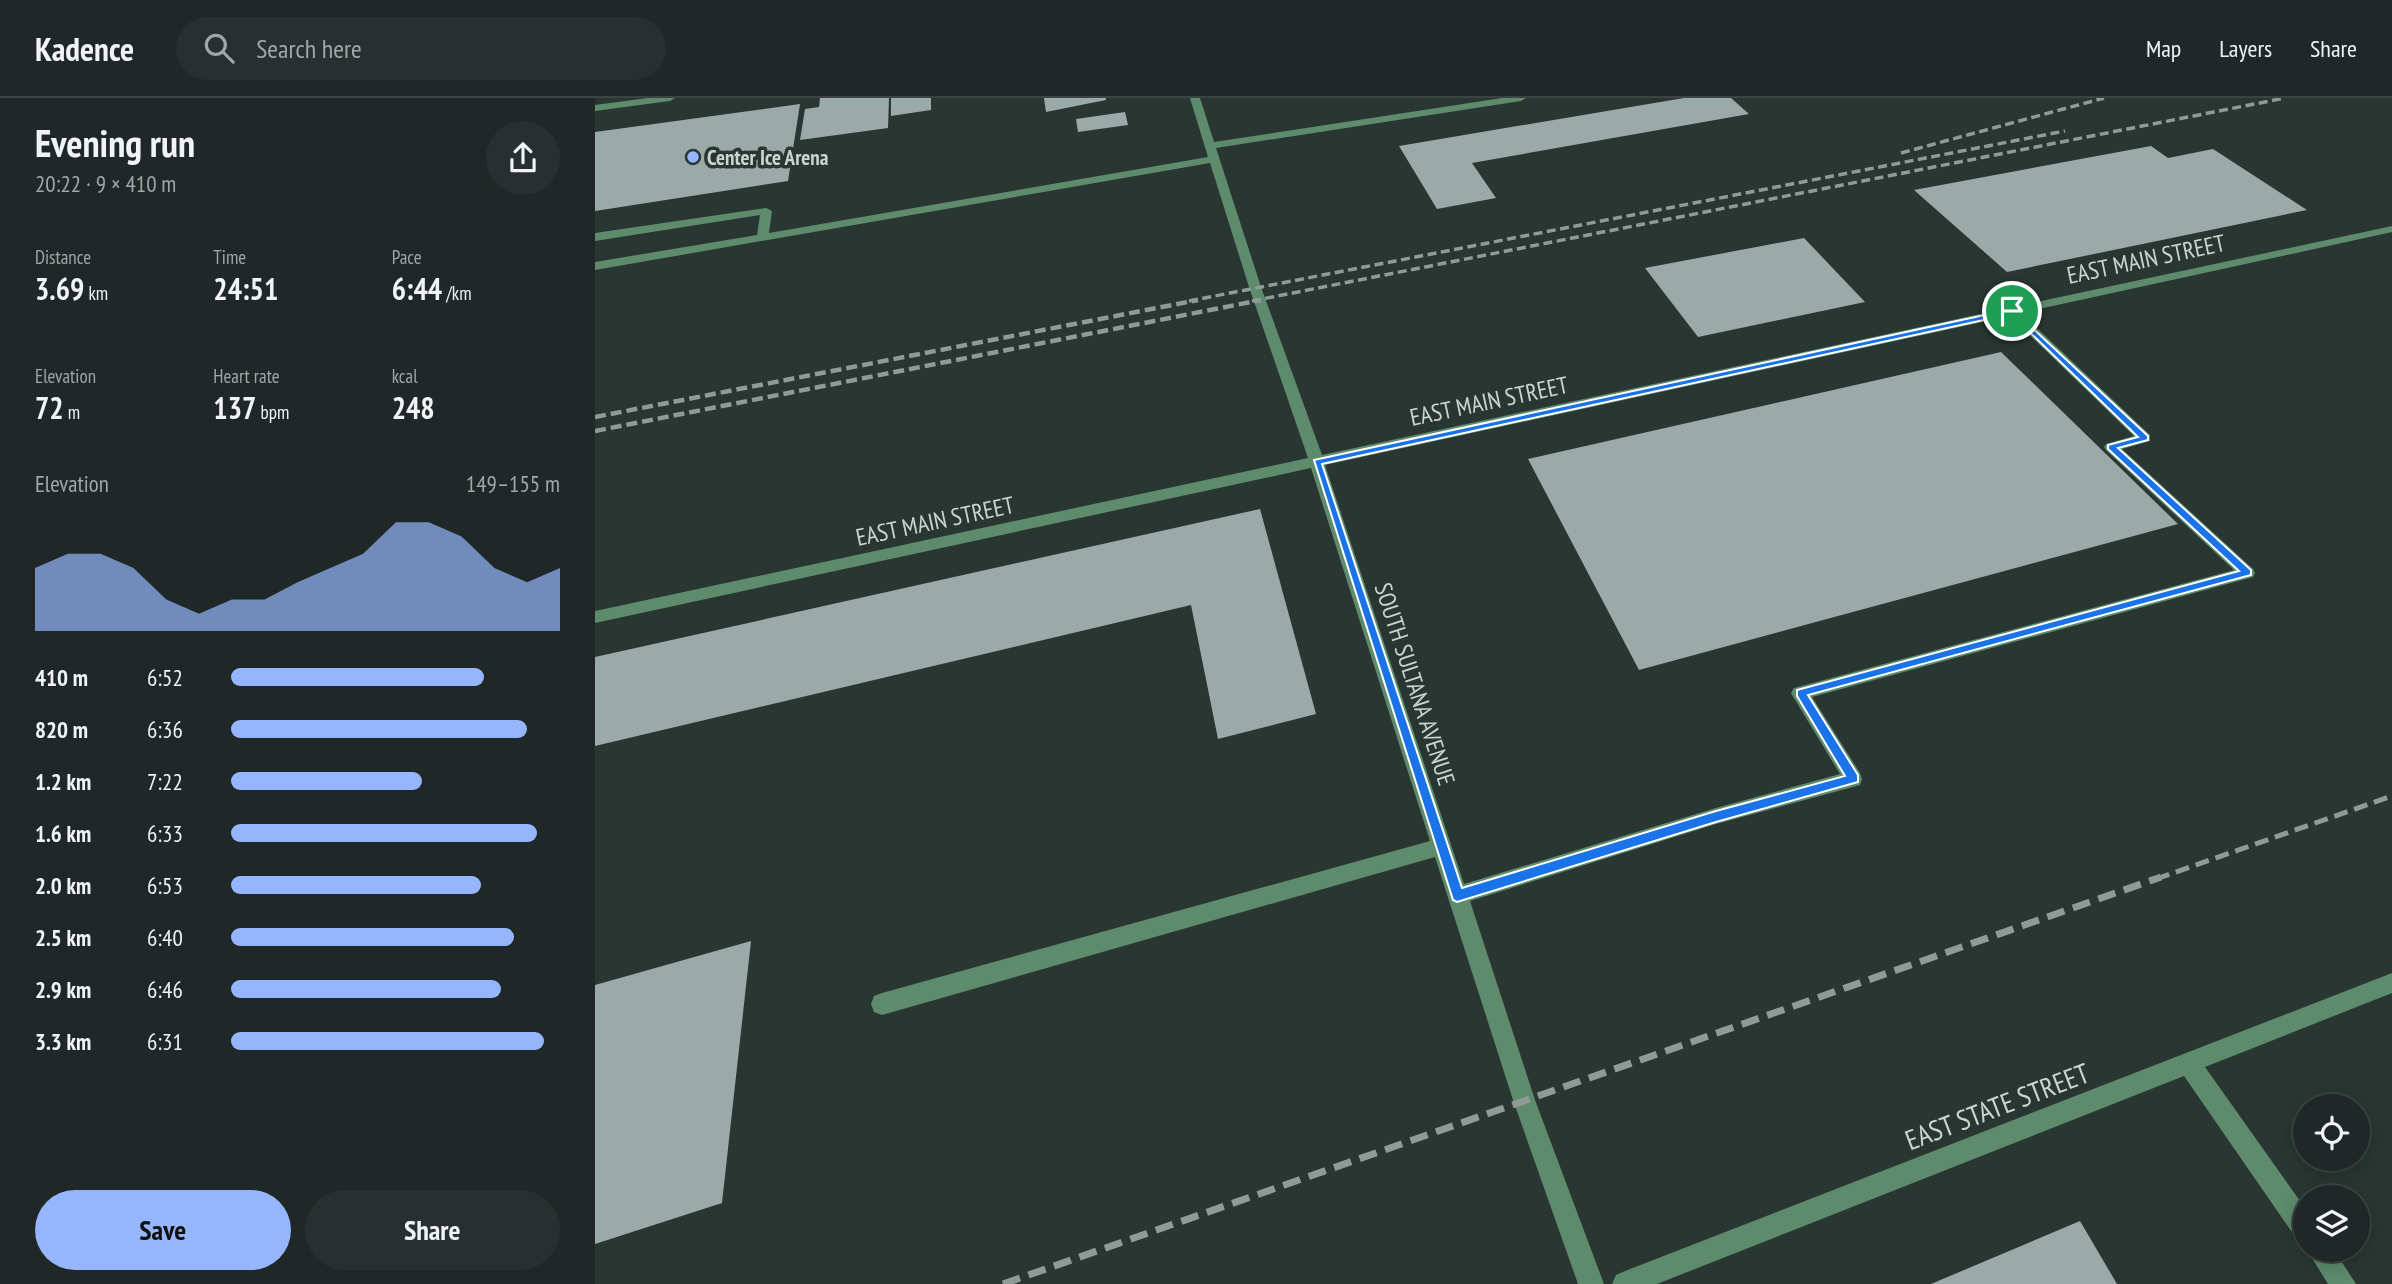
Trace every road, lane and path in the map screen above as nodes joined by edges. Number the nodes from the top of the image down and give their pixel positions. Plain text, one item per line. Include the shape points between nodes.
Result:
1 (670, 98) edge
2 (1195, 98) edge
3 (1445, 98) edge
4 (1521, 98) edge
5 (595, 108) edge
6 (1452, 108) junction
7 (1212, 152) junction
8 (2392, 229) edge
9 (595, 237) edge
10 (762, 237) junction
11 (595, 266) edge
12 (2012, 311) junction
13 (1317, 462) junction
14 (595, 617) edge
15 (1442, 846) junction
16 (1457, 896) junction
17 (2392, 983) edge
18 (882, 1004) dead end
19 (2187, 1063) junction
20 (2293, 1213) edge
21 (2327, 1262) edge
22 (1591, 1284) edge
23 (1625, 1284) edge
24 (2343, 1284) edge

1 - 5 street
2 - 7 street, SOUTH SULTANA AVENUE
3 - 6 street
4 - 6 street
6 - 7 street
7 - 10 street
7 - 13 street, SOUTH SULTANA AVENUE
8 - 12 street, EAST MAIN STREET
9 - 10 street via 767,211
10 - 11 street
12 - 13 street, EAST MAIN STREET
12 - 16 street via 2145,438 2111,447 2247,573 1801,693 1853,779
13 - 14 street, EAST MAIN STREET
13 - 15 street, SOUTH SULTANA AVENUE
15 - 16 street, SOUTH SULTANA AVENUE
15 - 18 street
16 - 22 street, SOUTH SULTANA AVENUE
17 - 19 street, EAST STATE STREET
19 - 20 street
19 - 23 street, EAST STATE STREET
21 - 24 street

